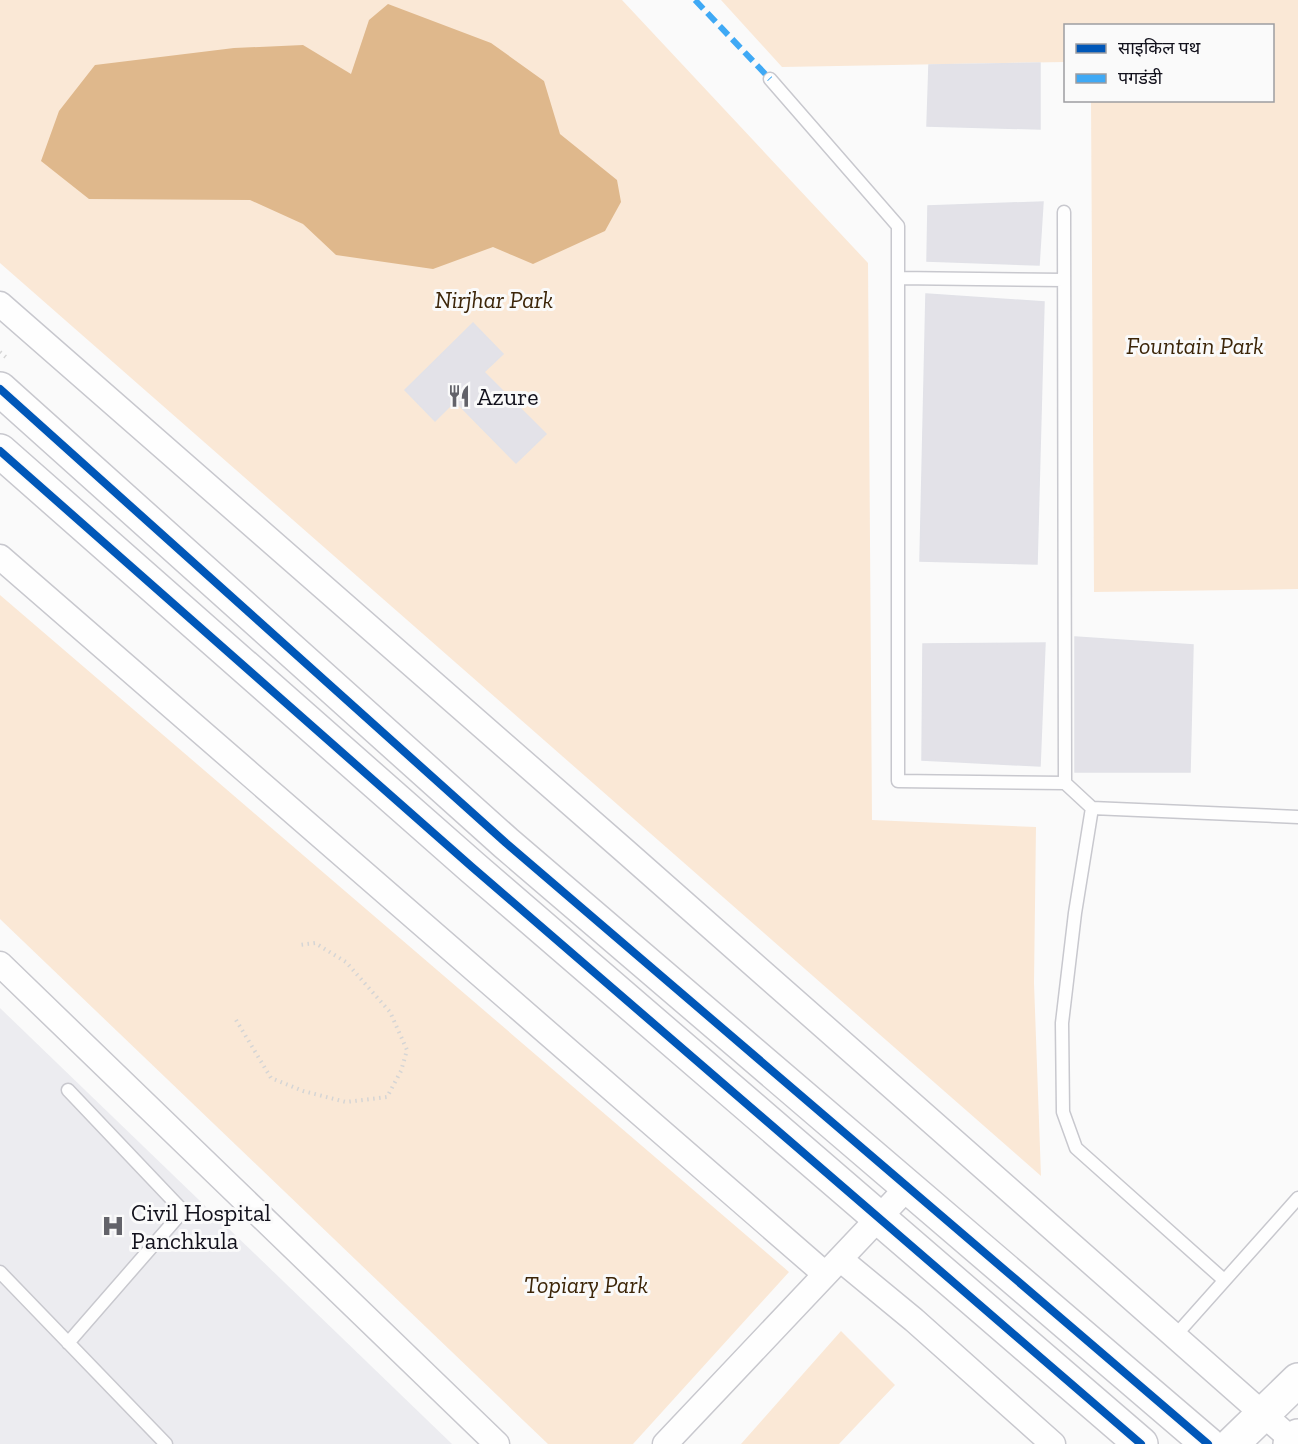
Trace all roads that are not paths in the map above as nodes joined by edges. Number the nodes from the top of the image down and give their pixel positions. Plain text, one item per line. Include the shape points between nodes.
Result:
1 (770, 79) dead end
2 (1064, 212) dead end
3 (898, 278) junction
4 (1064, 280) junction
5 (0, 304) edge
6 (0, 389) edge
7 (0, 451) edge
8 (0, 557) edge
9 (1065, 783) junction
10 (1092, 808) junction
11 (1298, 817) edge
12 (0, 964) edge
13 (68, 1090) dead end
14 (908, 1187) junction
15 (1298, 1198) edge
16 (879, 1218) junction
17 (833, 1267) junction
18 (0, 1272) edge
19 (1224, 1280) junction
20 (1175, 1336) junction
21 (68, 1343) junction
22 (1298, 1380) edge
23 (1263, 1414) junction
24 (1294, 1441) edge
25 (166, 1444) edge
26 (497, 1444) edge
27 (665, 1444) edge
28 (1053, 1444) edge
29 (1141, 1444) edge
30 (1208, 1444) edge
31 (1232, 1444) edge

1 - 3 lane via 898,226
2 - 4 lane
3 - 4 lane
3 - 9 lane via 898,781
4 - 9 lane
5 - 20 street
6 - 14 street via 506,843
7 - 16 street via 472,867
8 - 17 street
9 - 10 lane
10 - 11 lane
10 - 19 lane via 1062,1023 1063,1112 1076,1148
12 - 26 street
13 - 21 lane via 183,1211
14 - 16 street
14 - 30 street
15 - 19 lane
16 - 17 street
16 - 29 street
17 - 27 street
17 - 28 street via 914,1320
18 - 21 lane
19 - 20 lane
20 - 23 street
21 - 25 lane
22 - 23 street
23 - 24 street
23 - 31 street

